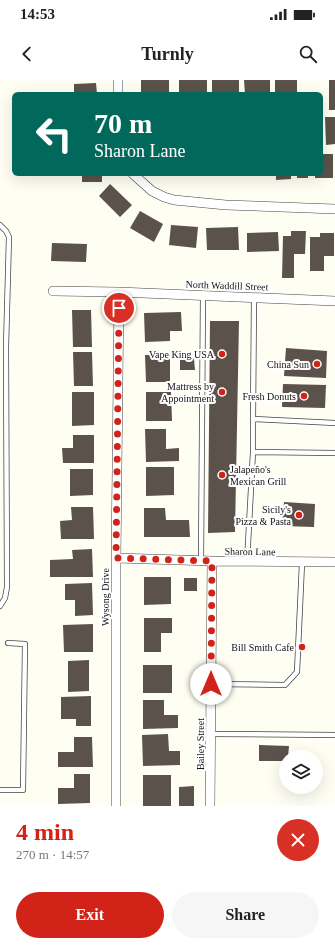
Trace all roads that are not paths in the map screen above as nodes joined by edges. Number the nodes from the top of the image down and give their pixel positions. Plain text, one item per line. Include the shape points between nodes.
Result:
1 (118, 80) edge
2 (118, 92) edge
3 (135, 176) edge
4 (335, 209) edge
5 (0, 225) edge
6 (53, 291) dead end
7 (119, 292) junction
8 (203, 295) junction
9 (254, 297) junction
10 (335, 300) edge
11 (253, 419) junction
12 (335, 423) edge
13 (253, 452) junction
14 (335, 453) edge
15 (116, 558) junction
16 (201, 561) junction
17 (212, 561) junction
18 (247, 562) junction
19 (335, 562) edge
20 (302, 563) junction
21 (0, 606) edge
22 (8, 643) dead end
23 (211, 684) junction
24 (211, 734) junction
25 (335, 735) edge
26 (0, 790) edge
27 (116, 806) edge
28 (210, 806) edge

1 - 2 street
3 - 4 street via 152,191 174,200 226,205
5 - 21 lane via 9,237 6,347 7,587
6 - 7 street, North Waddill Street
7 - 8 street, North Waddill Street
7 - 15 street, Wysong Drive
8 - 9 street, North Waddill Street
8 - 16 lane
9 - 10 street, North Waddill Street
9 - 11 lane
11 - 12 lane
11 - 13 lane
13 - 14 lane
13 - 18 lane
15 - 16 street, Sharon Lane
15 - 27 street, Wysong Drive
16 - 17 street, Sharon Lane
17 - 18 street, Sharon Lane
17 - 23 street, Bailey Street
18 - 20 street, Sharon Lane
19 - 20 street, Sharon Lane
20 - 23 lane via 297,672 285,685
22 - 26 lane via 25,644 22,790
23 - 24 street, Bailey Street
24 - 25 lane
24 - 28 street, Bailey Street

